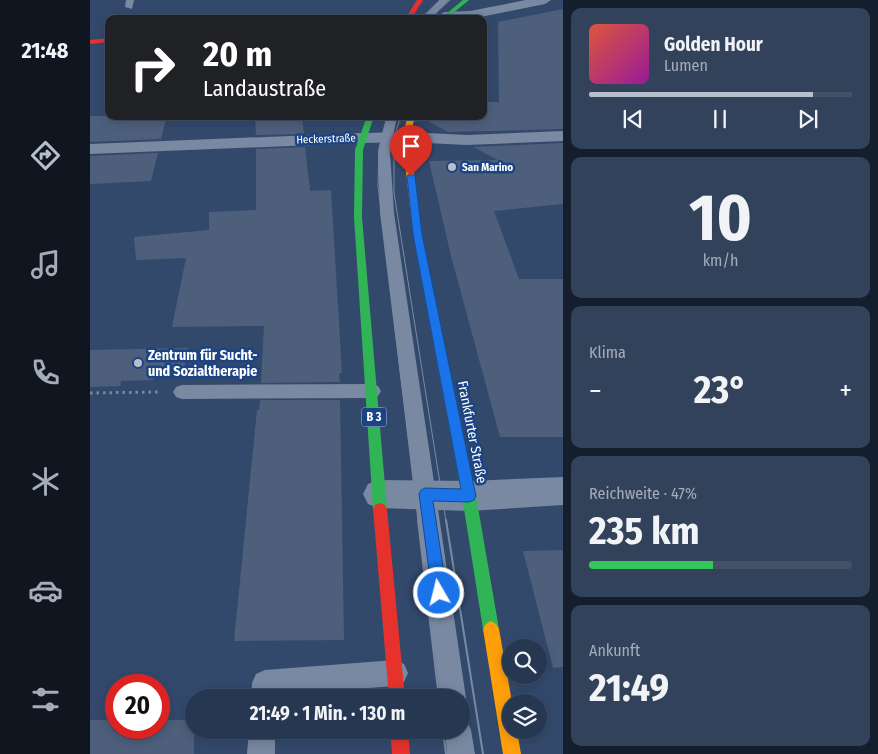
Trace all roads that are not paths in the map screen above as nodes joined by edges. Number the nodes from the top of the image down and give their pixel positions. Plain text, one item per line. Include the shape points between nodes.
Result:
1 (420, 0) edge
2 (445, 0) edge
3 (466, 0) edge
4 (546, 0) edge
5 (411, 15) edge
6 (426, 15) edge
7 (447, 15) edge
8 (463, 15) edge
9 (105, 40) edge
10 (90, 42) edge
11 (370, 120) edge
12 (391, 120) edge
13 (411, 120) edge
14 (563, 136) edge
15 (386, 137) junction
16 (406, 137) junction
17 (364, 138) junction
18 (90, 149) edge
19 (372, 391) junction
20 (182, 392) road end
21 (563, 490) edge
22 (379, 494) junction
23 (425, 494) junction
24 (469, 496) junction
25 (396, 685) edge
26 (265, 689) edge
27 (453, 689) edge
28 (262, 739) edge
29 (400, 739) edge
30 (459, 739) edge
31 (261, 754) edge
32 (401, 754) edge
33 (461, 754) edge
34 (512, 754) edge

1 - 5 main road
2 - 6 lane
3 - 7 main road
4 - 8 street
9 - 10 main road
11 - 17 main road, B 3
12 - 15 lane
13 - 16 main road, Frankfurter Straße
14 - 16 street, Heckerstraße via 467,140
15 - 16 street, Heckerstraße
15 - 17 street, Heckerstraße
15 - 23 lane via 383,159 387,213
16 - 24 main road, Frankfurter Straße via 417,234
17 - 18 street, Heckerstraße
17 - 19 main road, B 3 via 359,150 358,217
19 - 20 lane
19 - 22 main road, B 3
21 - 24 street
22 - 23 street
22 - 25 main road, B 3
23 - 24 street
23 - 27 lane
24 - 34 main road, Frankfurter Straße
25 - 26 lane via 265,683
28 - 31 lane
29 - 32 main road
30 - 33 lane

